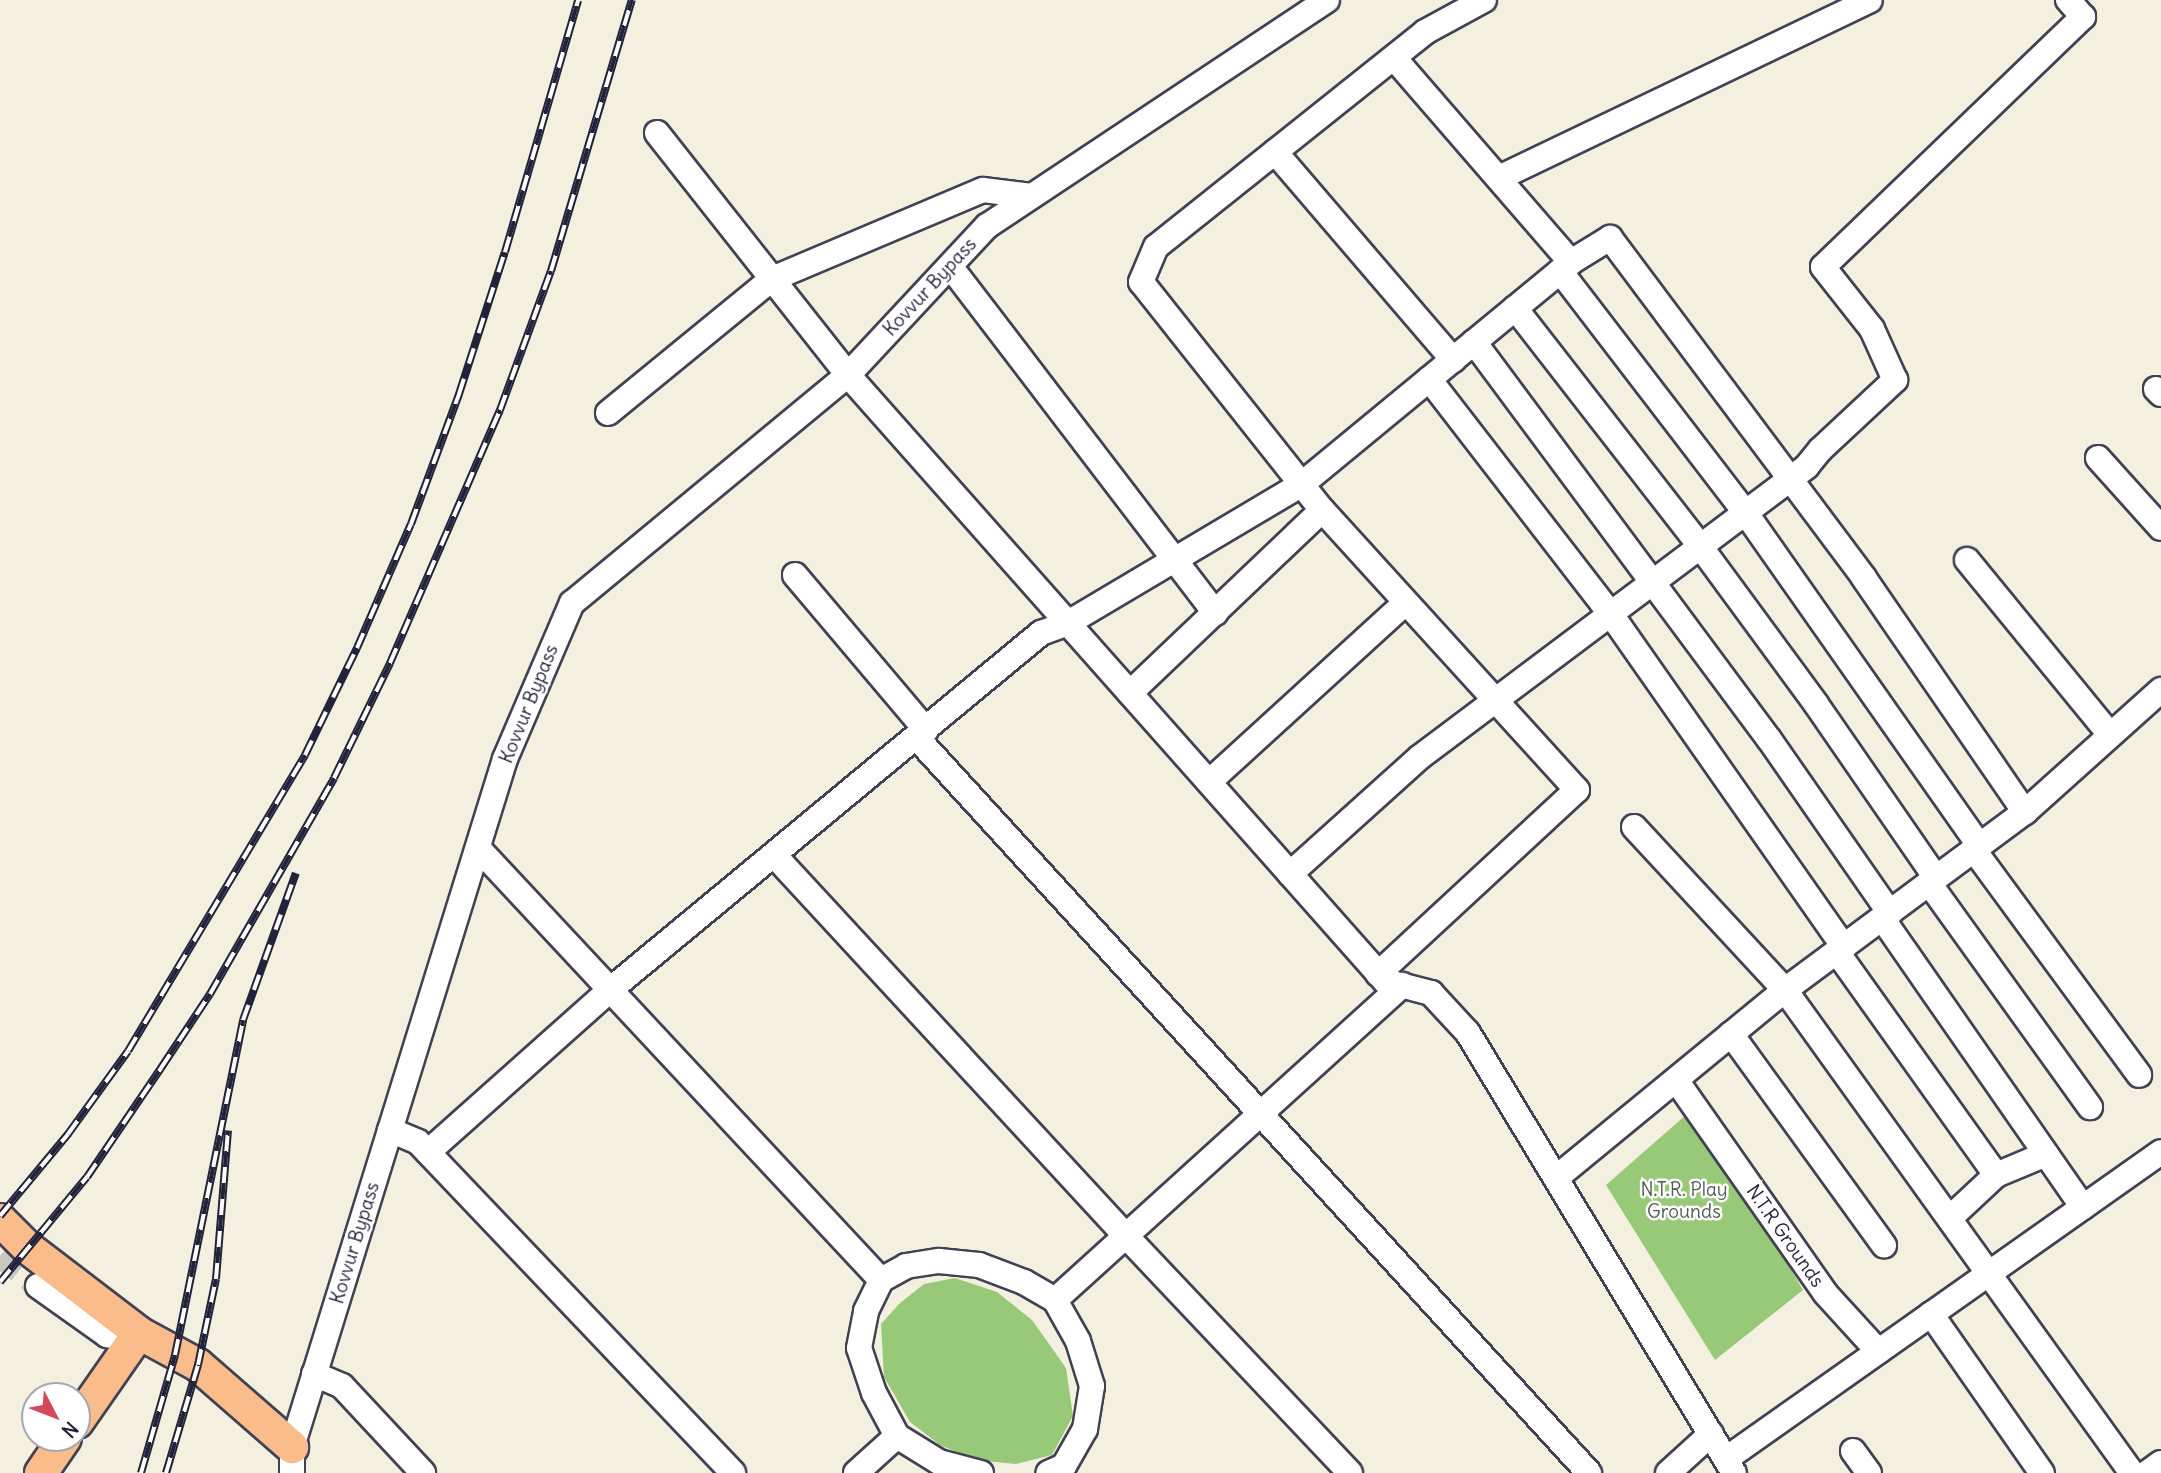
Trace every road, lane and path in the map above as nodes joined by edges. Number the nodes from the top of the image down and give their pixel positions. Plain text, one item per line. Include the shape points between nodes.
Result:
1 (1327, 0) edge
2 (1485, 0) edge
3 (1870, 0) edge
4 (2068, 0) edge
5 (1394, 58) junction
6 (657, 133) dead end
7 (1275, 152) junction
8 (1499, 178) junction
9 (1032, 196) junction
10 (950, 265) junction
11 (1566, 267) junction
12 (772, 279) junction
13 (1515, 308) junction
14 (1474, 342) junction
15 (1453, 360) junction
16 (848, 375) junction
17 (1429, 379) junction
18 (608, 413) dead end
19 (2098, 458) dead end
20 (1791, 478) junction
21 (1302, 484) junction
22 (1322, 510) junction
23 (1745, 512) junction
24 (2161, 528) edge
25 (1700, 547) junction
26 (1175, 560) junction
27 (1967, 560) dead end
28 (796, 575) dead end
29 (1653, 582) junction
30 (1405, 603) junction
31 (1214, 612) junction
32 (1610, 614) junction
33 (1068, 623) junction
34 (2161, 690) edge
35 (1130, 693) junction
36 (1494, 701) junction
37 (921, 734) junction
38 (2110, 736) junction
39 (1209, 782) junction
40 (2025, 812) junction
41 (1634, 827) dead end
42 (478, 848) junction
43 (1977, 848) junction
44 (774, 855) junction
45 (1290, 874) junction
46 (1933, 880) junction
47 (1886, 915) junction
48 (1840, 949) junction
49 (1378, 974) junction
50 (1402, 985) junction
51 (610, 990) junction
52 (1785, 990) junction
53 (1731, 1034) junction
54 (2139, 1074) dead end
55 (1676, 1080) junction
56 (2090, 1107) dead end
57 (1261, 1113) junction
58 (390, 1130) junction
59 (428, 1152) junction
60 (2161, 1152) edge
61 (2046, 1154) junction
62 (1996, 1175) junction
63 (1556, 1178) junction
64 (2082, 1207) junction
65 (1950, 1218) junction
66 (0, 1220) edge
67 (1126, 1236) junction
68 (1884, 1245) dead end
69 (1989, 1273) junction
70 (881, 1280) junction
71 (38, 1286) tunnel mouth
72 (1055, 1300) junction
73 (1931, 1314) junction
74 (137, 1336) junction
75 (1878, 1351) junction
76 (314, 1374) junction
77 (91, 1402) edge
78 (1711, 1434) junction
79 (897, 1436) junction
80 (1853, 1451) dead end
81 (55, 1452) edge
82 (292, 1460) edge
83 (2161, 1463) edge
84 (1730, 1466) edge
85 (1061, 1471) edge
86 (41, 1473) edge
87 (423, 1473) edge
88 (733, 1473) edge
89 (856, 1473) edge
90 (981, 1473) edge
91 (1350, 1473) edge
92 (1589, 1473) edge
93 (1668, 1473) edge
94 (1869, 1473) edge
95 (2042, 1473) edge
96 (2132, 1473) edge
97 (2147, 1473) edge

1 - 9 street, Kovvur Bypass
2 - 5 street via 1425,32
3 - 8 street
4 - 20 street via 2083,17 1823,267 1872,329 1895,380
5 - 7 street
5 - 8 street
6 - 12 street
7 - 15 street
7 - 21 street via 1156,247 1141,282
8 - 11 street
9 - 10 street, Kovvur Bypass via 987,226
9 - 12 street via 983,190
10 - 16 street, Kovvur Bypass
10 - 26 street
11 - 13 street
11 - 20 street via 1610,237
11 - 23 street
12 - 16 street
12 - 18 street
13 - 14 street
13 - 25 street
14 - 15 street
14 - 29 street
15 - 17 street
16 - 33 street
16 - 42 street, Kovvur Bypass via 572,603 505,760
17 - 21 street
17 - 32 street
19 - 24 street
20 - 23 street
20 - 40 street
21 - 22 street
21 - 26 street
22 - 30 street
22 - 31 street
23 - 25 street
23 - 43 street
25 - 29 street
25 - 46 street via 1816,704
26 - 31 street
26 - 33 street
27 - 38 street
28 - 37 street
29 - 32 street
29 - 47 street via 1769,739
30 - 36 street
30 - 39 street
31 - 35 street
32 - 36 street
32 - 48 street
33 - 35 street
33 - 37 street via 1041,633
34 - 38 street
35 - 39 street
36 - 45 street via 1420,757
36 - 49 street via 1577,789
37 - 44 street
37 - 57 street
38 - 40 street
39 - 45 street
40 - 43 street
41 - 52 street
42 - 51 street
42 - 58 street, Kovvur Bypass
43 - 46 street
43 - 54 street
44 - 51 street
44 - 67 street
45 - 49 street
46 - 47 street
46 - 56 street
47 - 48 street
47 - 61 street
48 - 52 street
48 - 62 street
49 - 50 street
50 - 57 street
50 - 63 street via 1431,993 1468,1033
51 - 59 street
51 - 70 street
52 - 53 street
52 - 65 street
53 - 55 street
53 - 68 street
55 - 63 street
55 - 75 street, N.T.R Grounds via 1825,1293
57 - 67 street
57 - 92 street
58 - 59 street via 418,1142
58 - 76 street, Kovvur Bypass
59 - 88 street
60 - 64 street
61 - 62 street
61 - 64 street
62 - 65 street
63 - 78 street
64 - 69 street
65 - 69 street
66 - 74 main road, Kovvur Bypass
67 - 72 street
67 - 91 street
69 - 73 street
69 - 96 street
70 - 72 street via 906,1266 939,1261 979,1265
70 - 79 street via 866,1311 859,1348 874,1393
71 - 74 street via 107,1335
72 - 85 street via 1078,1341 1092,1386 1085,1429
73 - 75 street
73 - 95 street
74 - 77 main road
74 - 82 main road, Kovvur Bypass via 198,1365
75 - 84 street
76 - 82 street, Kovvur Bypass
76 - 87 street via 342,1386
78 - 84 street
78 - 93 street
79 - 89 street
79 - 90 street via 939,1462
80 - 94 street
81 - 86 main road
83 - 97 street

